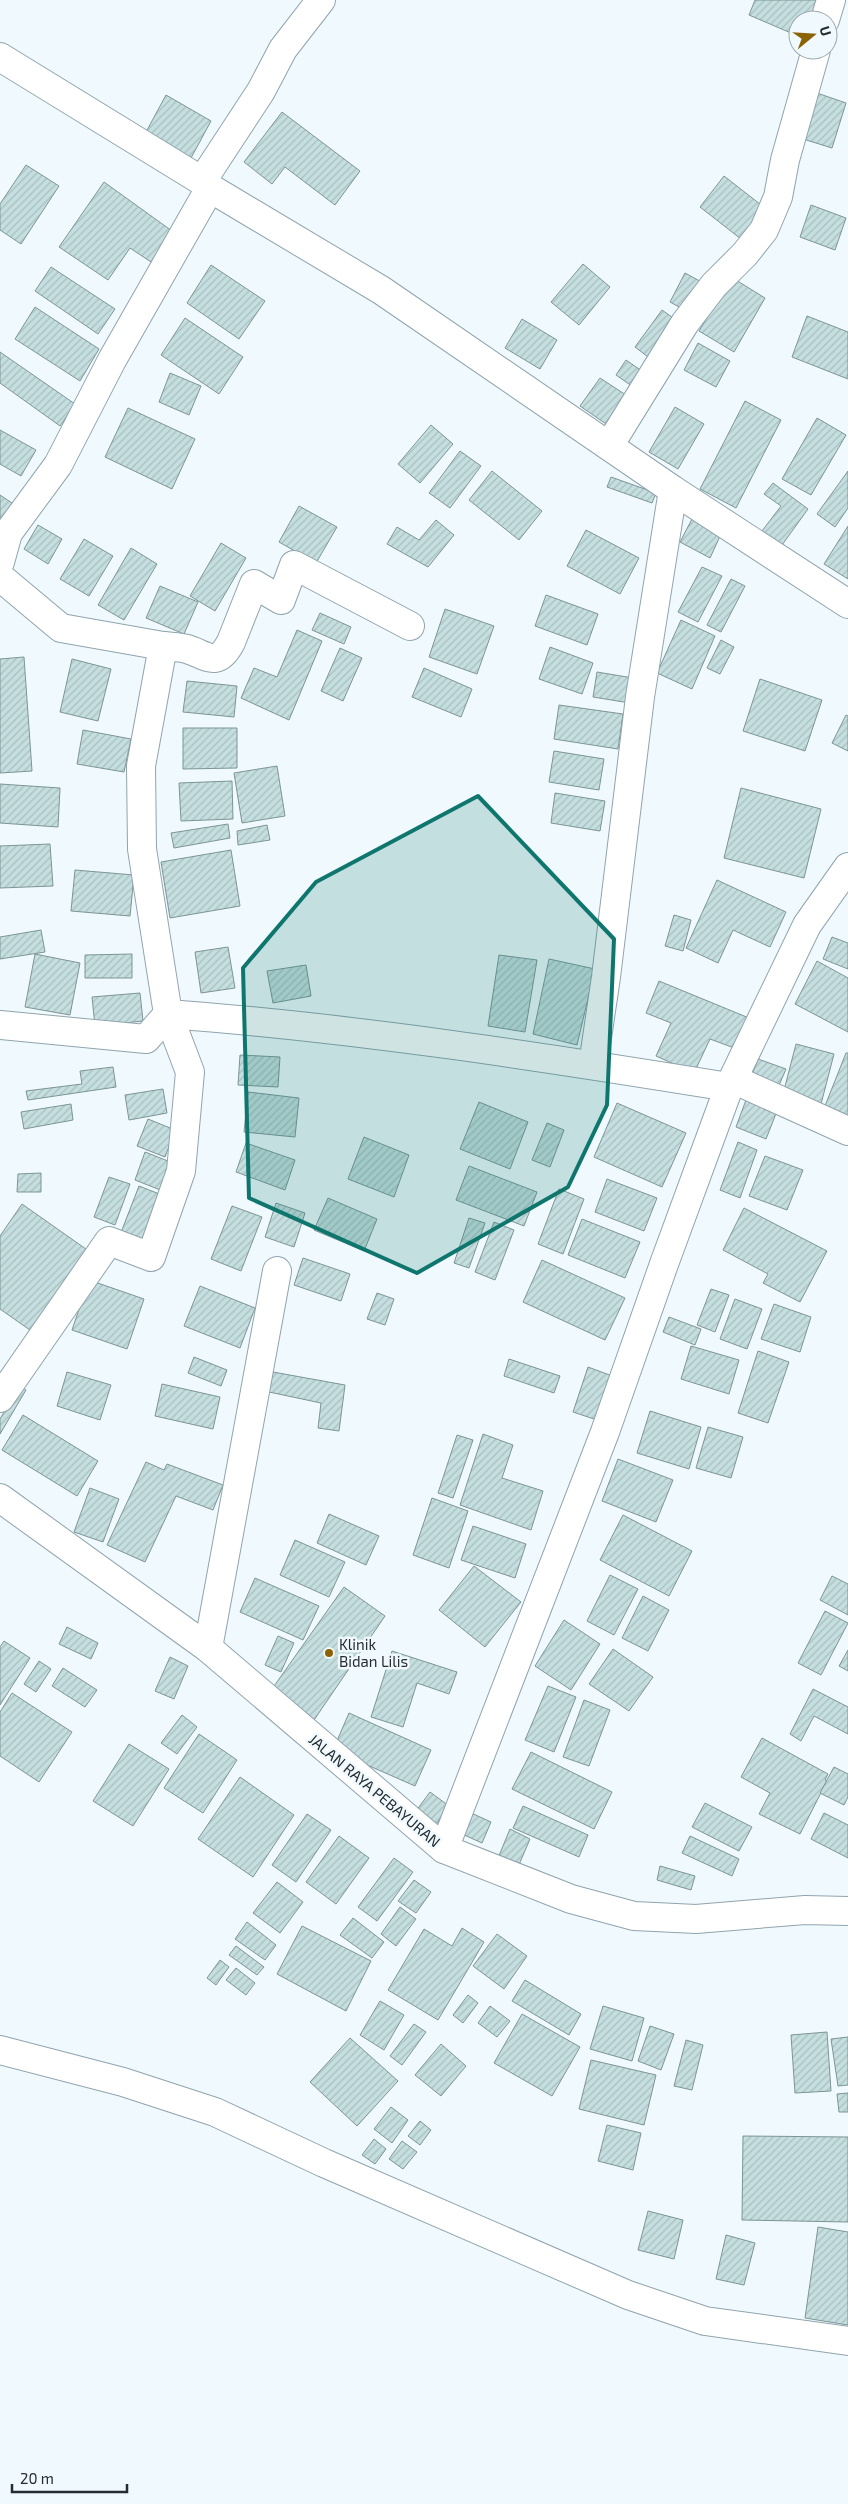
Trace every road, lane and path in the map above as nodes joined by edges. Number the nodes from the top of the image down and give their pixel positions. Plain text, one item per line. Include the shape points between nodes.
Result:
1 (321, 0) edge
2 (0, 57) edge
3 (813, 60) edge
4 (206, 185) junction
5 (609, 446) junction
6 (673, 490) junction
7 (0, 562) edge
8 (0, 576) edge
9 (848, 604) edge
10 (410, 626) dead end
11 (163, 646) junction
12 (848, 867) edge
13 (168, 1014) junction
14 (0, 1025) edge
15 (592, 1065) junction
16 (732, 1083) junction
17 (848, 1131) edge
18 (277, 1272) dead end
19 (0, 1398) edge
20 (0, 1498) edge
21 (208, 1648) junction
22 (444, 1849) junction
23 (848, 1911) edge
24 (0, 2050) edge
25 (848, 2341) edge

1 - 4 street via 283,49
2 - 4 street
3 - 5 street via 778,197 764,230 685,323
4 - 5 street via 381,290
4 - 7 street via 58,465 8,533
5 - 6 street
6 - 9 street
6 - 15 street via 640,697 606,977
8 - 11 street via 61,628
10 - 11 street via 294,565 281,600 254,584 231,642 220,655 213,659 204,658 188,650
11 - 13 street via 142,757 140,790 145,878
12 - 16 street via 807,925
13 - 14 street via 146,1039
13 - 15 street via 278,1023
13 - 19 street via 190,1072 180,1171 151,1257 110,1241
15 - 16 street
16 - 17 street
16 - 22 street via 605,1432
18 - 21 street
20 - 21 street, JALAN RAYA PEBAYURAN
21 - 22 street, JALAN RAYA PEBAYURAN
22 - 23 street, JALAN RAYA PEBAYURAN via 571,1899 634,1916 696,1919 805,1910
24 - 25 street via 123,2082 215,2112 628,2295 705,2320

